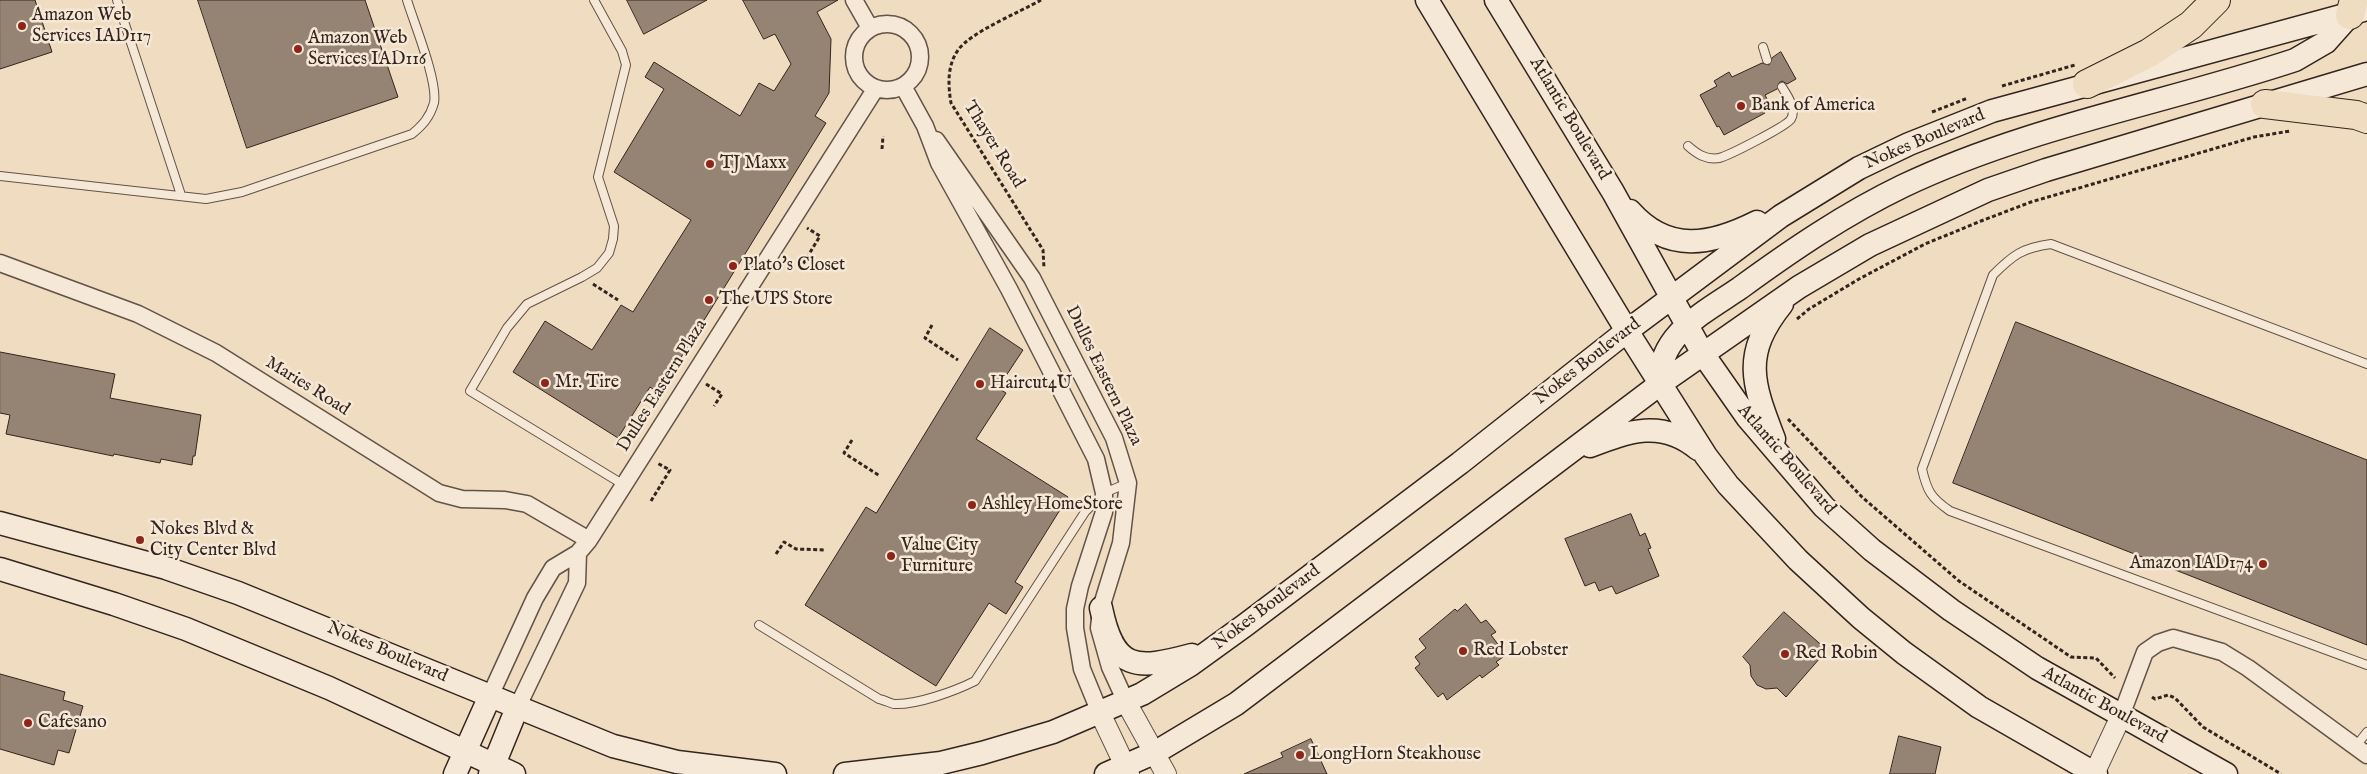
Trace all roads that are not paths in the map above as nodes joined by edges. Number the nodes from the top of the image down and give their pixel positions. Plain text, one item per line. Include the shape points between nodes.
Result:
1 (117, 0) edge
2 (407, 0) edge
3 (594, 0) edge
4 (854, 0) edge
5 (1427, 0) edge
6 (1496, 0) edge
7 (2216, 0) edge
8 (2357, 8) edge
9 (870, 28) junction
10 (1763, 47) dead end
11 (1767, 60) dead end
12 (2367, 74) edge
13 (2087, 84) junction
14 (903, 86) junction
15 (1782, 87) dead end
16 (876, 88) junction
17 (2266, 104) junction
18 (2367, 119) edge
19 (925, 126) junction
20 (1688, 146) dead end
21 (0, 176) edge
22 (1613, 192) junction
23 (181, 195) junction
24 (1812, 195) junction
25 (0, 263) edge
26 (1799, 287) junction
27 (1671, 298) junction
28 (1686, 325) junction
29 (1627, 331) junction
30 (1703, 354) junction
31 (2367, 364) edge
32 (1660, 384) junction
33 (1568, 454) junction
34 (1706, 456) junction
35 (1780, 457) junction
36 (1128, 483) junction
37 (624, 484) junction
38 (1104, 493) junction
39 (0, 523) edge
40 (583, 547) junction
41 (0, 570) edge
42 (1101, 608) junction
43 (759, 625) dead end
44 (1212, 649) junction
45 (2367, 666) edge
46 (490, 696) junction
47 (1126, 702) junction
48 (517, 708) junction
49 (1100, 713) junction
50 (2121, 716) junction
51 (2367, 732) edge
52 (465, 751) junction
53 (2361, 751) edge
54 (1156, 752) junction
55 (499, 771) edge
56 (1120, 771) edge
57 (455, 774) edge
58 (775, 774) edge
59 (845, 774) edge
60 (1166, 774) edge
61 (2094, 774) edge
62 (2226, 774) edge

1 - 23 lane
2 - 23 lane via 433,83 434,102 426,123 412,134 242,192 206,199
3 - 37 lane via 622,51 626,65 598,177 614,226 614,239 609,253 597,268 527,304 507,328 470,390
4 - 9 street
5 - 29 main road
6 - 22 main road, Atlantic Boulevard
7 - 13 highway via 2191,25 2149,53
8 - 13 main road, Nokes Boulevard
8 - 28 main road via 2326,42 2295,60 1991,150 1903,186 1820,233
9 - 14 street via 890,24 904,28 914,37 920,50 919,64 914,76
9 - 16 street via 856,43 853,56 860,76
10 - 11 lane
12 - 17 main road
13 - 24 main road, Nokes Boulevard via 1992,111 1909,144
14 - 16 street via 890,90
14 - 19 street, Dulles Eastern Plaza
15 - 20 lane via 1793,110 1791,119 1782,127 1720,158 1698,155
16 - 37 street, Dulles Eastern Plaza
17 - 18 highway
17 - 26 main road via 1988,190 1870,245
19 - 36 street, Dulles Eastern Plaza via 1032,278 1114,438
19 - 38 street, Dulles Eastern Plaza via 939,163 1009,289 1096,459
21 - 23 lane
22 - 24 main road via 1641,223 1665,236 1692,243 1726,236
22 - 27 main road, Atlantic Boulevard
24 - 27 main road, Nokes Boulevard
25 - 40 street, Maries Road via 138,314 216,353 439,493 462,499 527,504
26 - 30 main road
26 - 35 main road via 1771,318 1762,336 1753,370 1759,399
27 - 28 main road, Atlantic Boulevard
27 - 29 main road, Nokes Boulevard
28 - 30 main road, Atlantic Boulevard
28 - 32 main road via 1667,350 1659,371
29 - 32 main road
29 - 44 main road, Nokes Boulevard via 1460,463
30 - 32 main road
30 - 35 main road, Atlantic Boulevard
31 - 45 lane via 2051,244 2032,247 2016,253 1993,275 1922,469 1927,489 1950,511
32 - 33 main road
32 - 34 main road
33 - 34 main road via 1622,434 1652,430 1682,438
33 - 54 main road via 1268,682 1204,725
34 - 61 main road via 1728,485 1791,553 1861,618 1979,706
35 - 50 main road, Atlantic Boulevard via 1824,508 1872,550 1951,610 2037,668
36 - 38 lane
36 - 42 street, Dulles Eastern Plaza via 1121,543
37 - 40 street, Dulles Eastern Plaza
38 - 43 lane via 1085,512 975,681 958,690 894,704 879,699
38 - 49 street, Dulles Eastern Plaza via 1104,512 1080,586 1075,628 1082,669
39 - 46 main road, Nokes Boulevard via 166,568 238,593
40 - 46 street, Dulles Eastern Plaza via 553,568 535,598
40 - 48 street via 577,583
41 - 52 main road via 186,629 329,688
42 - 44 main road via 1110,640 1117,651 1131,662 1159,663
42 - 47 street, Dulles Eastern Plaza via 1099,628 1102,644
44 - 47 main road, Nokes Boulevard
46 - 48 main road, Nokes Boulevard
46 - 52 main road
47 - 49 main road, Nokes Boulevard
47 - 54 street
48 - 55 main road
48 - 58 main road, Nokes Boulevard via 635,753 714,768
49 - 56 street
49 - 59 main road, Nokes Boulevard via 1053,732 966,758 905,769
50 - 53 street via 2145,652 2173,638 2222,652
50 - 61 street
50 - 62 main road, Atlantic Boulevard
51 - 53 lane
52 - 55 main road
52 - 57 main road
54 - 56 main road
54 - 60 street

